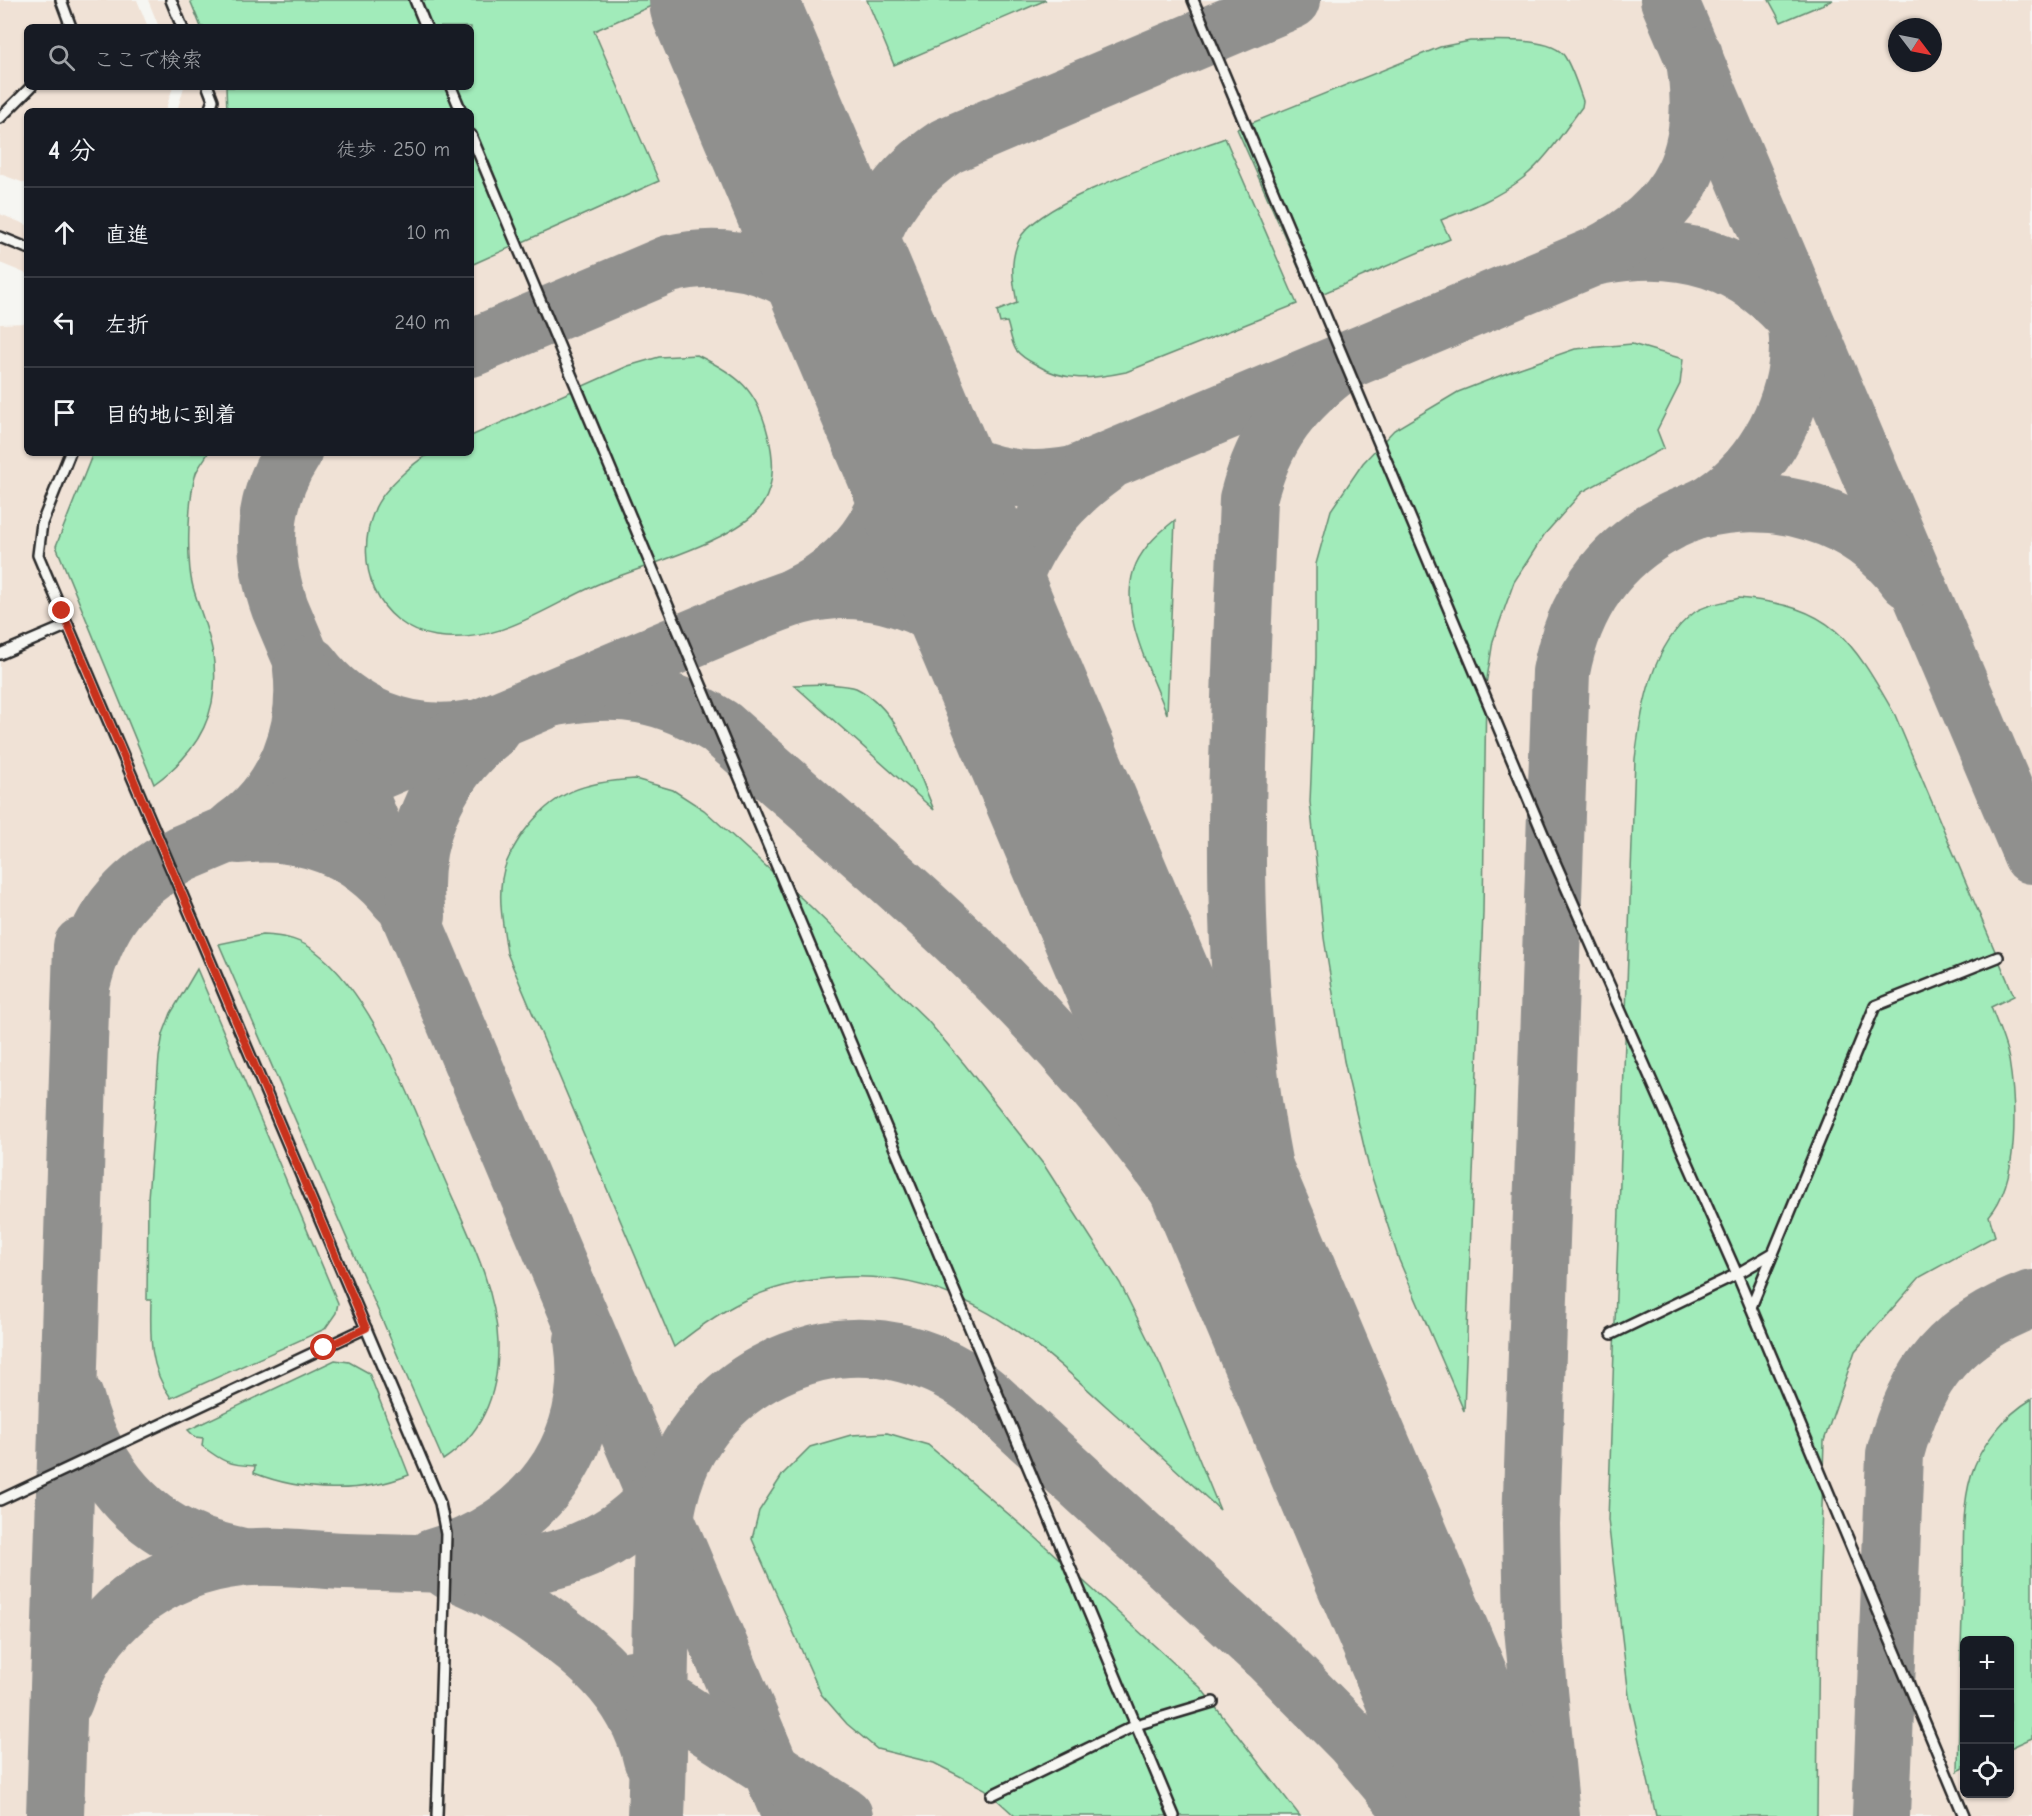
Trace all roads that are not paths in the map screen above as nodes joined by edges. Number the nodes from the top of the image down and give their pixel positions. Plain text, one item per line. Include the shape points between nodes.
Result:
1 (61, 0) edge
2 (171, 0) edge
3 (415, 0) edge
4 (1193, 0) edge
5 (70, 24) edge
6 (181, 24) edge
7 (425, 24) edge
8 (27, 90) edge
9 (209, 90) edge
10 (452, 90) edge
11 (210, 108) edge
12 (460, 108) edge
13 (0, 118) edge
14 (474, 142) edge
15 (0, 237) edge
16 (24, 247) edge
17 (69, 456) edge
18 (68, 625) junction
19 (0, 654) edge
20 (1998, 957) dead end
21 (1773, 1253) junction
22 (1737, 1274) junction
23 (1751, 1307) junction
24 (366, 1328) junction
25 (1612, 1334) dead end
26 (0, 1500) edge
27 (1213, 1702) dead end
28 (1136, 1725) junction
29 (992, 1795) dead end
30 (437, 1816) edge
31 (1174, 1816) edge
32 (1964, 1816) edge

1 - 5 lane
2 - 6 lane
3 - 7 lane
4 - 22 lane via 1554,860
8 - 13 lane
9 - 11 lane via 213,100
10 - 12 lane
14 - 28 lane
15 - 16 lane
17 - 18 lane via 42,523 38,555
18 - 19 lane
18 - 24 lane
20 - 21 lane via 1875,1006
21 - 22 lane
21 - 23 lane
22 - 23 lane
22 - 25 lane
23 - 32 lane
24 - 26 lane
24 - 30 lane via 440,1503 446,1534
27 - 28 lane
28 - 29 lane
28 - 31 lane

